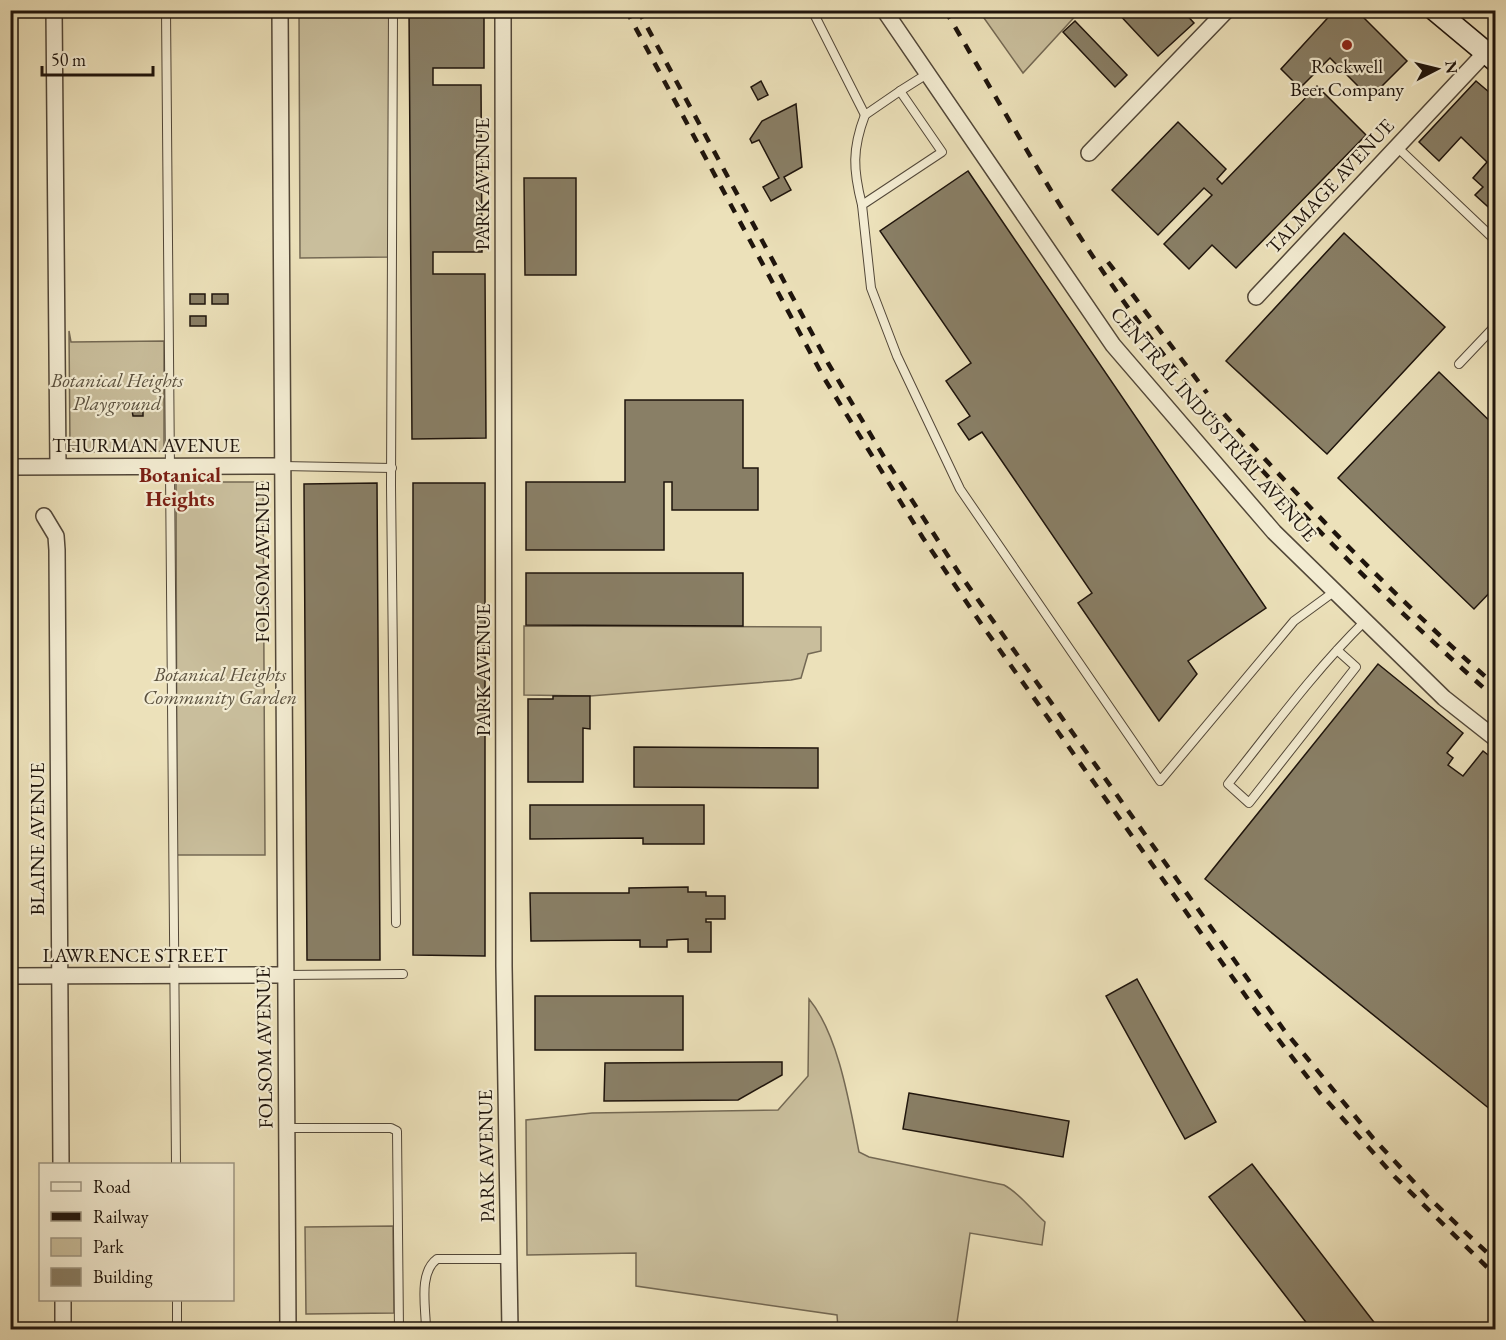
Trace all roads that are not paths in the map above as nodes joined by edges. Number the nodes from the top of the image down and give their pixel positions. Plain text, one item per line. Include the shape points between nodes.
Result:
1 (54, 10) edge
2 (166, 10) edge
3 (280, 10) edge
4 (393, 10) edge
5 (503, 10) edge
6 (812, 10) edge
7 (884, 10) edge
8 (1227, 10) edge
9 (1435, 10) edge
10 (1491, 57) edge
11 (927, 74) junction
12 (900, 91) junction
13 (865, 116) junction
14 (1395, 145) junction
15 (1089, 153) dead end
16 (862, 205) junction
17 (1496, 241) edge
18 (1256, 297) dead end
19 (1496, 325) edge
20 (1459, 364) dead end
21 (58, 465) junction
22 (170, 465) junction
23 (282, 466) junction
24 (10, 467) edge
25 (392, 468) junction
26 (44, 516) dead end
27 (1335, 591) junction
28 (1365, 621) junction
29 (1336, 650) junction
30 (1496, 739) edge
31 (396, 923) dead end
32 (403, 974) dead end
33 (175, 975) junction
34 (284, 975) junction
35 (10, 976) edge
36 (59, 977) junction
37 (286, 1128) junction
38 (61, 1163) edge
39 (176, 1163) edge
40 (509, 1259) junction
41 (63, 1301) edge
42 (177, 1301) edge
43 (63, 1329) edge
44 (177, 1329) edge
45 (288, 1329) edge
46 (399, 1329) edge
47 (426, 1329) edge
48 (510, 1329) edge

1 - 21 street
2 - 22 lane
3 - 23 street, FOLSOM AVENUE
4 - 25 lane
5 - 40 street, PARK AVENUE via 504,967
6 - 13 lane
7 - 11 street, CENTRAL INDUSTRIAL AVENUE
8 - 15 street
9 - 10 main road
10 - 14 street, TALMAGE AVENUE
11 - 12 lane
11 - 27 street, CENTRAL INDUSTRIAL AVENUE via 1113,345 1274,532
12 - 13 lane
12 - 16 lane via 942,152
13 - 16 lane via 855,141 854,160
14 - 17 lane
14 - 18 street, TALMAGE AVENUE
16 - 27 lane via 871,288 897,356 960,489 1160,781 1294,621
19 - 20 lane
21 - 22 street, THURMAN AVENUE
21 - 24 street, THURMAN AVENUE
22 - 23 street, THURMAN AVENUE
22 - 33 lane
23 - 25 lane
23 - 34 street, FOLSOM AVENUE
25 - 31 lane
26 - 36 street, BLAINE AVENUE via 56,536 57,549
27 - 28 street, CENTRAL INDUSTRIAL AVENUE
28 - 29 lane
28 - 30 street, CENTRAL INDUSTRIAL AVENUE via 1444,698
29 - 29 lane via 1356,667 1249,803 1227,784
32 - 34 lane, LAWRENCE STREET
33 - 34 street, LAWRENCE STREET
33 - 36 street, LAWRENCE STREET
33 - 39 lane
34 - 37 street, FOLSOM AVENUE
35 - 36 street, LAWRENCE STREET
36 - 38 street, BLAINE AVENUE
37 - 45 street, FOLSOM AVENUE
37 - 46 lane via 397,1131
40 - 47 lane via 437,1259 432,1263 426,1274
40 - 48 street, PARK AVENUE
41 - 43 street
42 - 44 lane

